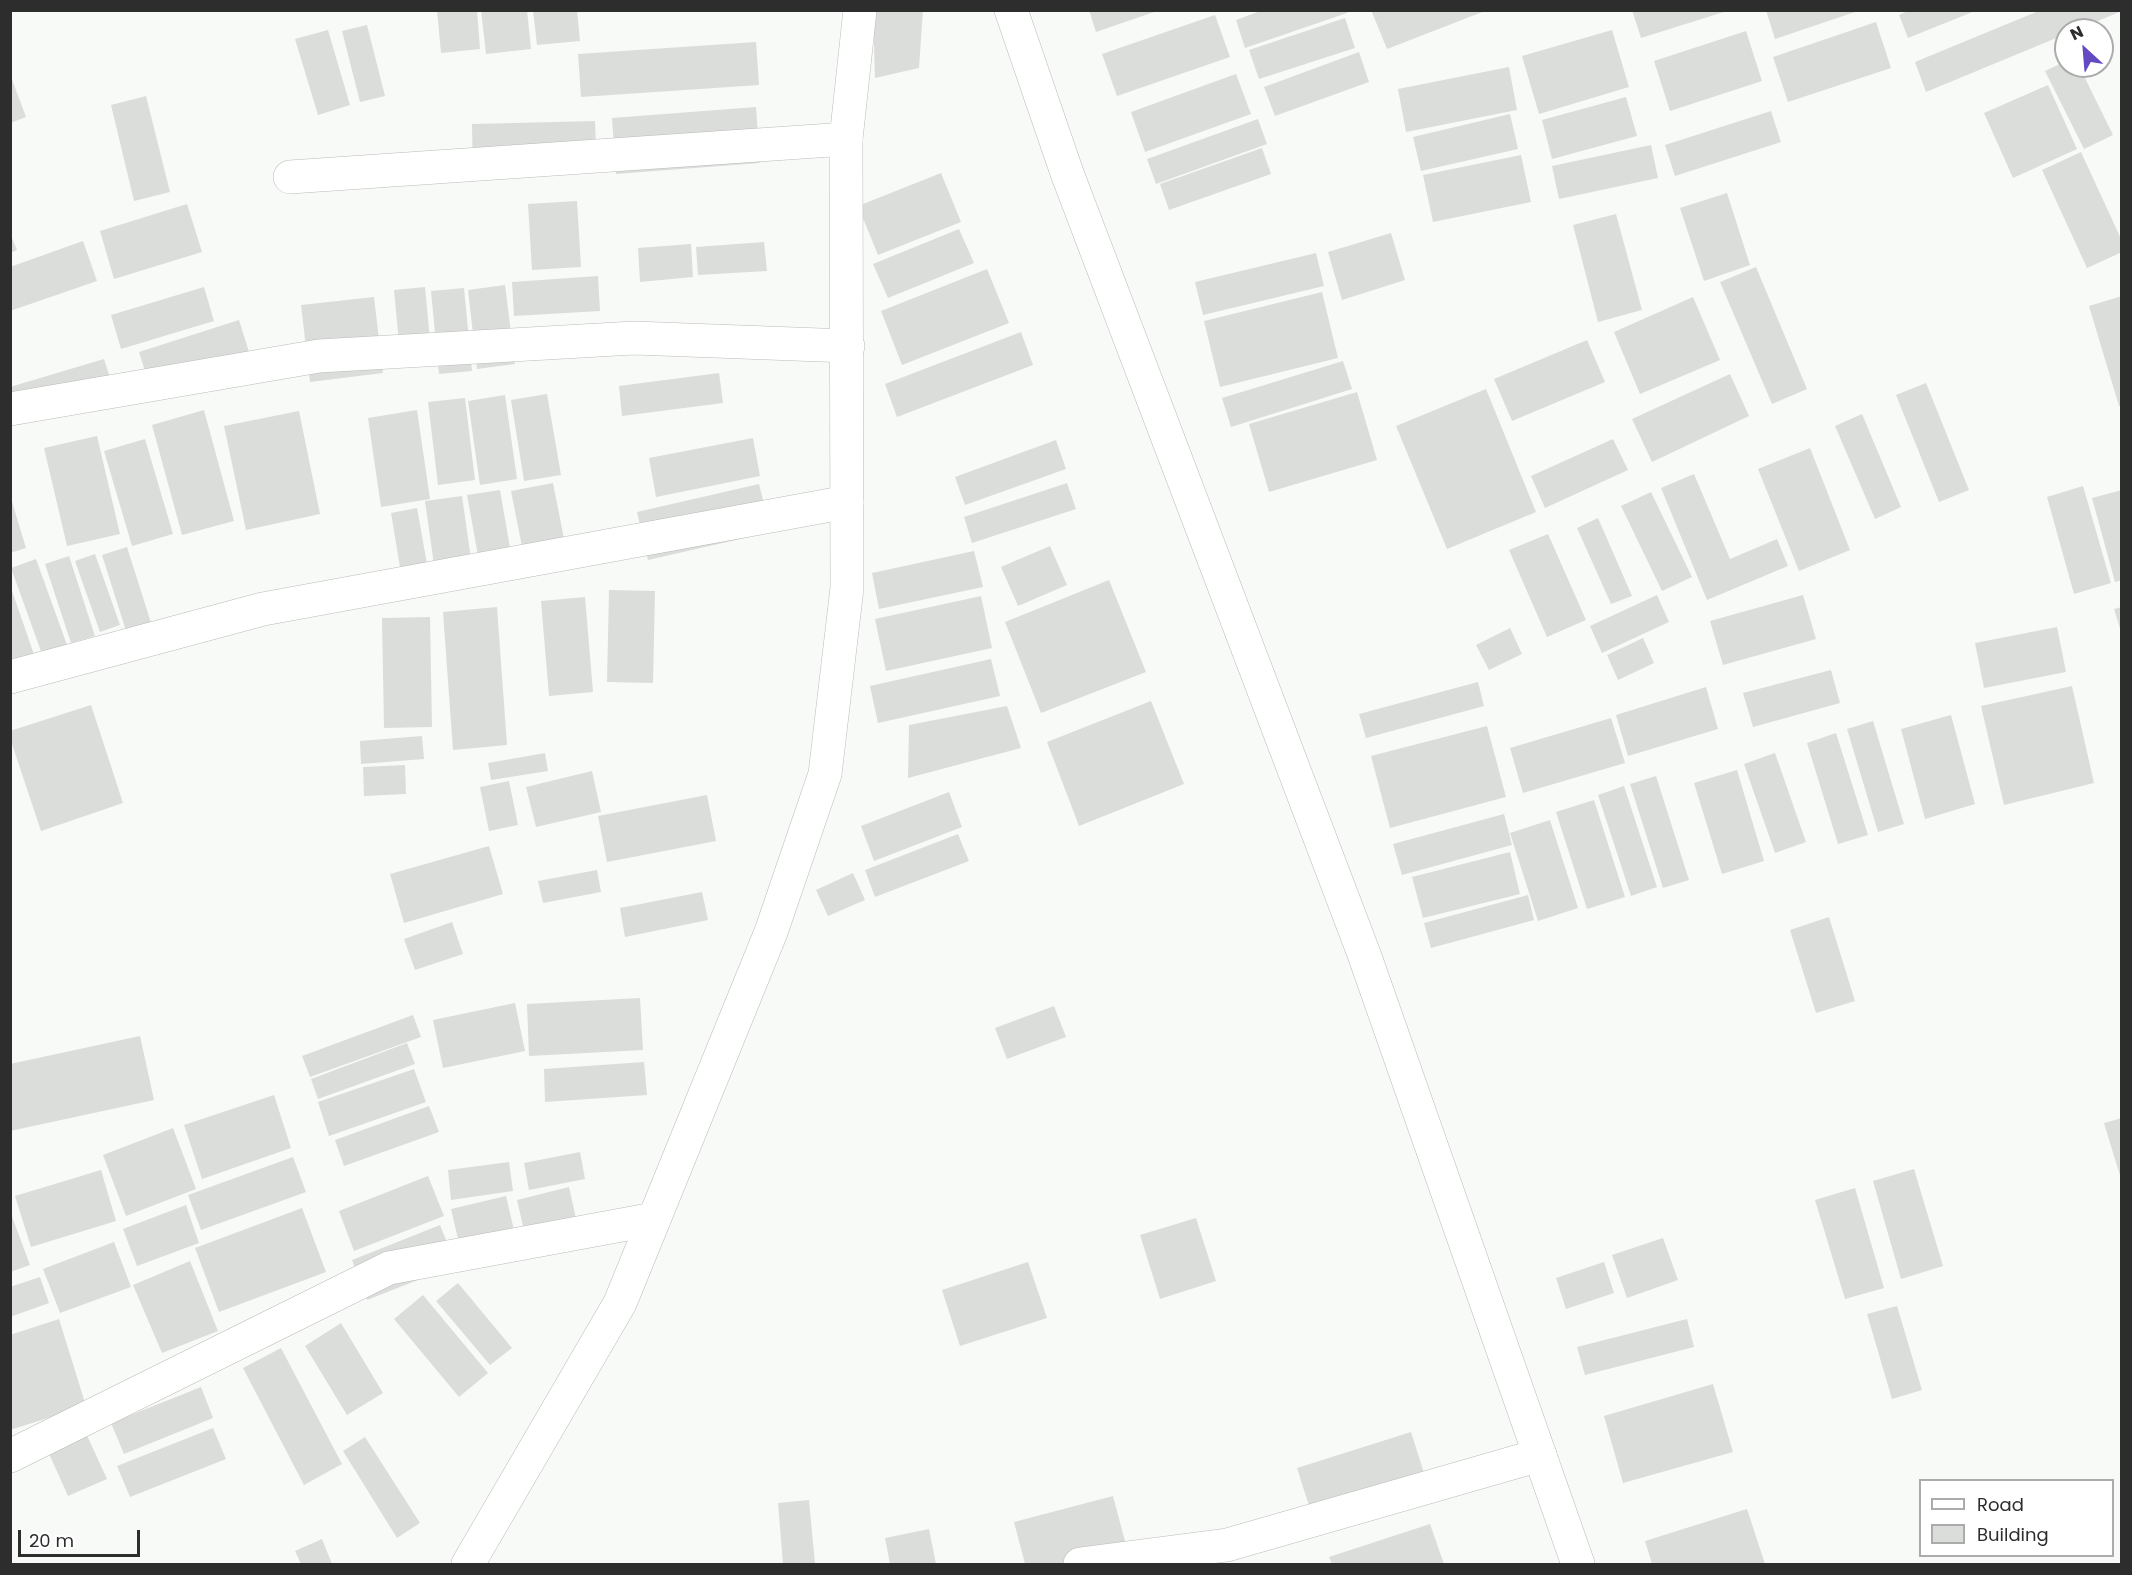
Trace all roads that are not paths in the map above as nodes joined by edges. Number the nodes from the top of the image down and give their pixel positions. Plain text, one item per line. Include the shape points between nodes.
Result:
1 (860, 10) edge
2 (1011, 10) edge
3 (846, 139) junction
4 (290, 177) dead end
5 (848, 346) junction
6 (10, 409) edge
7 (847, 502) junction
8 (10, 677) edge
9 (654, 1219) junction
10 (1540, 1455) junction
11 (10, 1456) edge
12 (468, 1564) edge
13 (1080, 1564) edge
14 (1578, 1564) edge

1 - 3 street
2 - 10 street via 1067,173 1364,954
3 - 4 street
3 - 5 street
5 - 6 street via 634,338 319,356
5 - 7 street
7 - 8 street via 263,609
7 - 9 street via 847,588 825,774 771,932
9 - 11 street via 389,1268
9 - 12 street via 620,1303
10 - 13 street via 1227,1545
10 - 14 street

